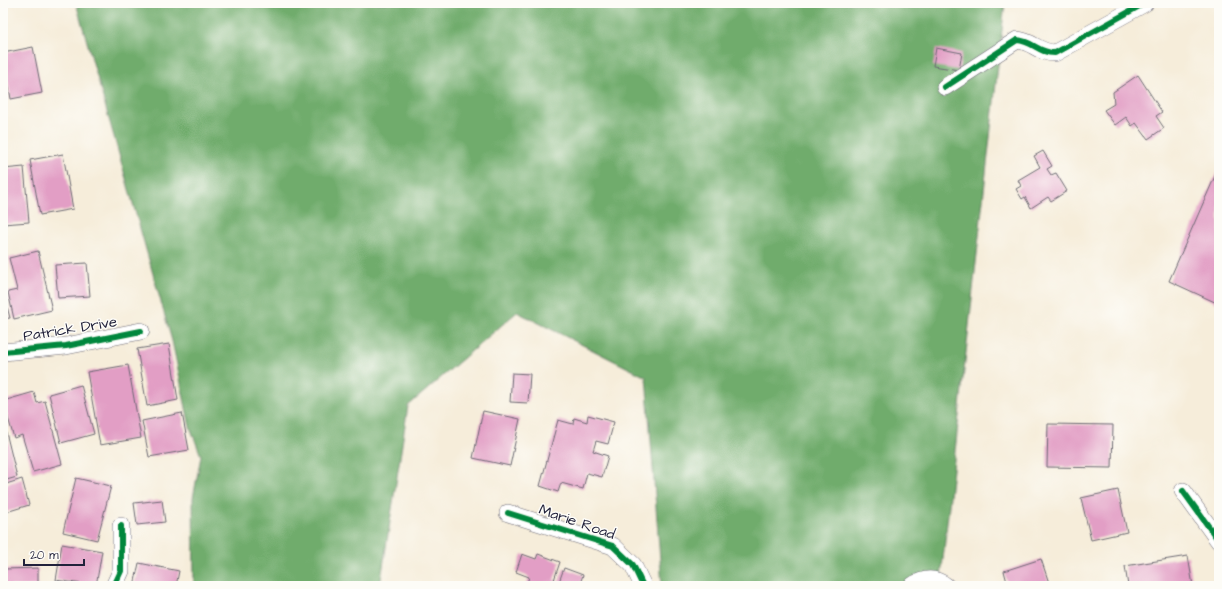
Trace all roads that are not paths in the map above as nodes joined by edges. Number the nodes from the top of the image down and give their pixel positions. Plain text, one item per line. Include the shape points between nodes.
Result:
1 (1145, 3) edge
2 (945, 87) dead end
3 (141, 331) dead end
4 (3, 352) edge
5 (1183, 491) dead end
6 (508, 513) dead end
7 (121, 526) dead end
8 (1219, 541) edge
9 (114, 586) edge
10 (643, 586) edge
11 (912, 586) edge
12 (946, 586) edge

1 - 2 street via 1055,53 1045,53 1025,40 1017,40
3 - 4 street, Patrick Drive via 66,346
5 - 8 street
6 - 10 street, Marie Road via 613,546 633,565
7 - 9 street via 121,571
11 - 12 street via 931,579

